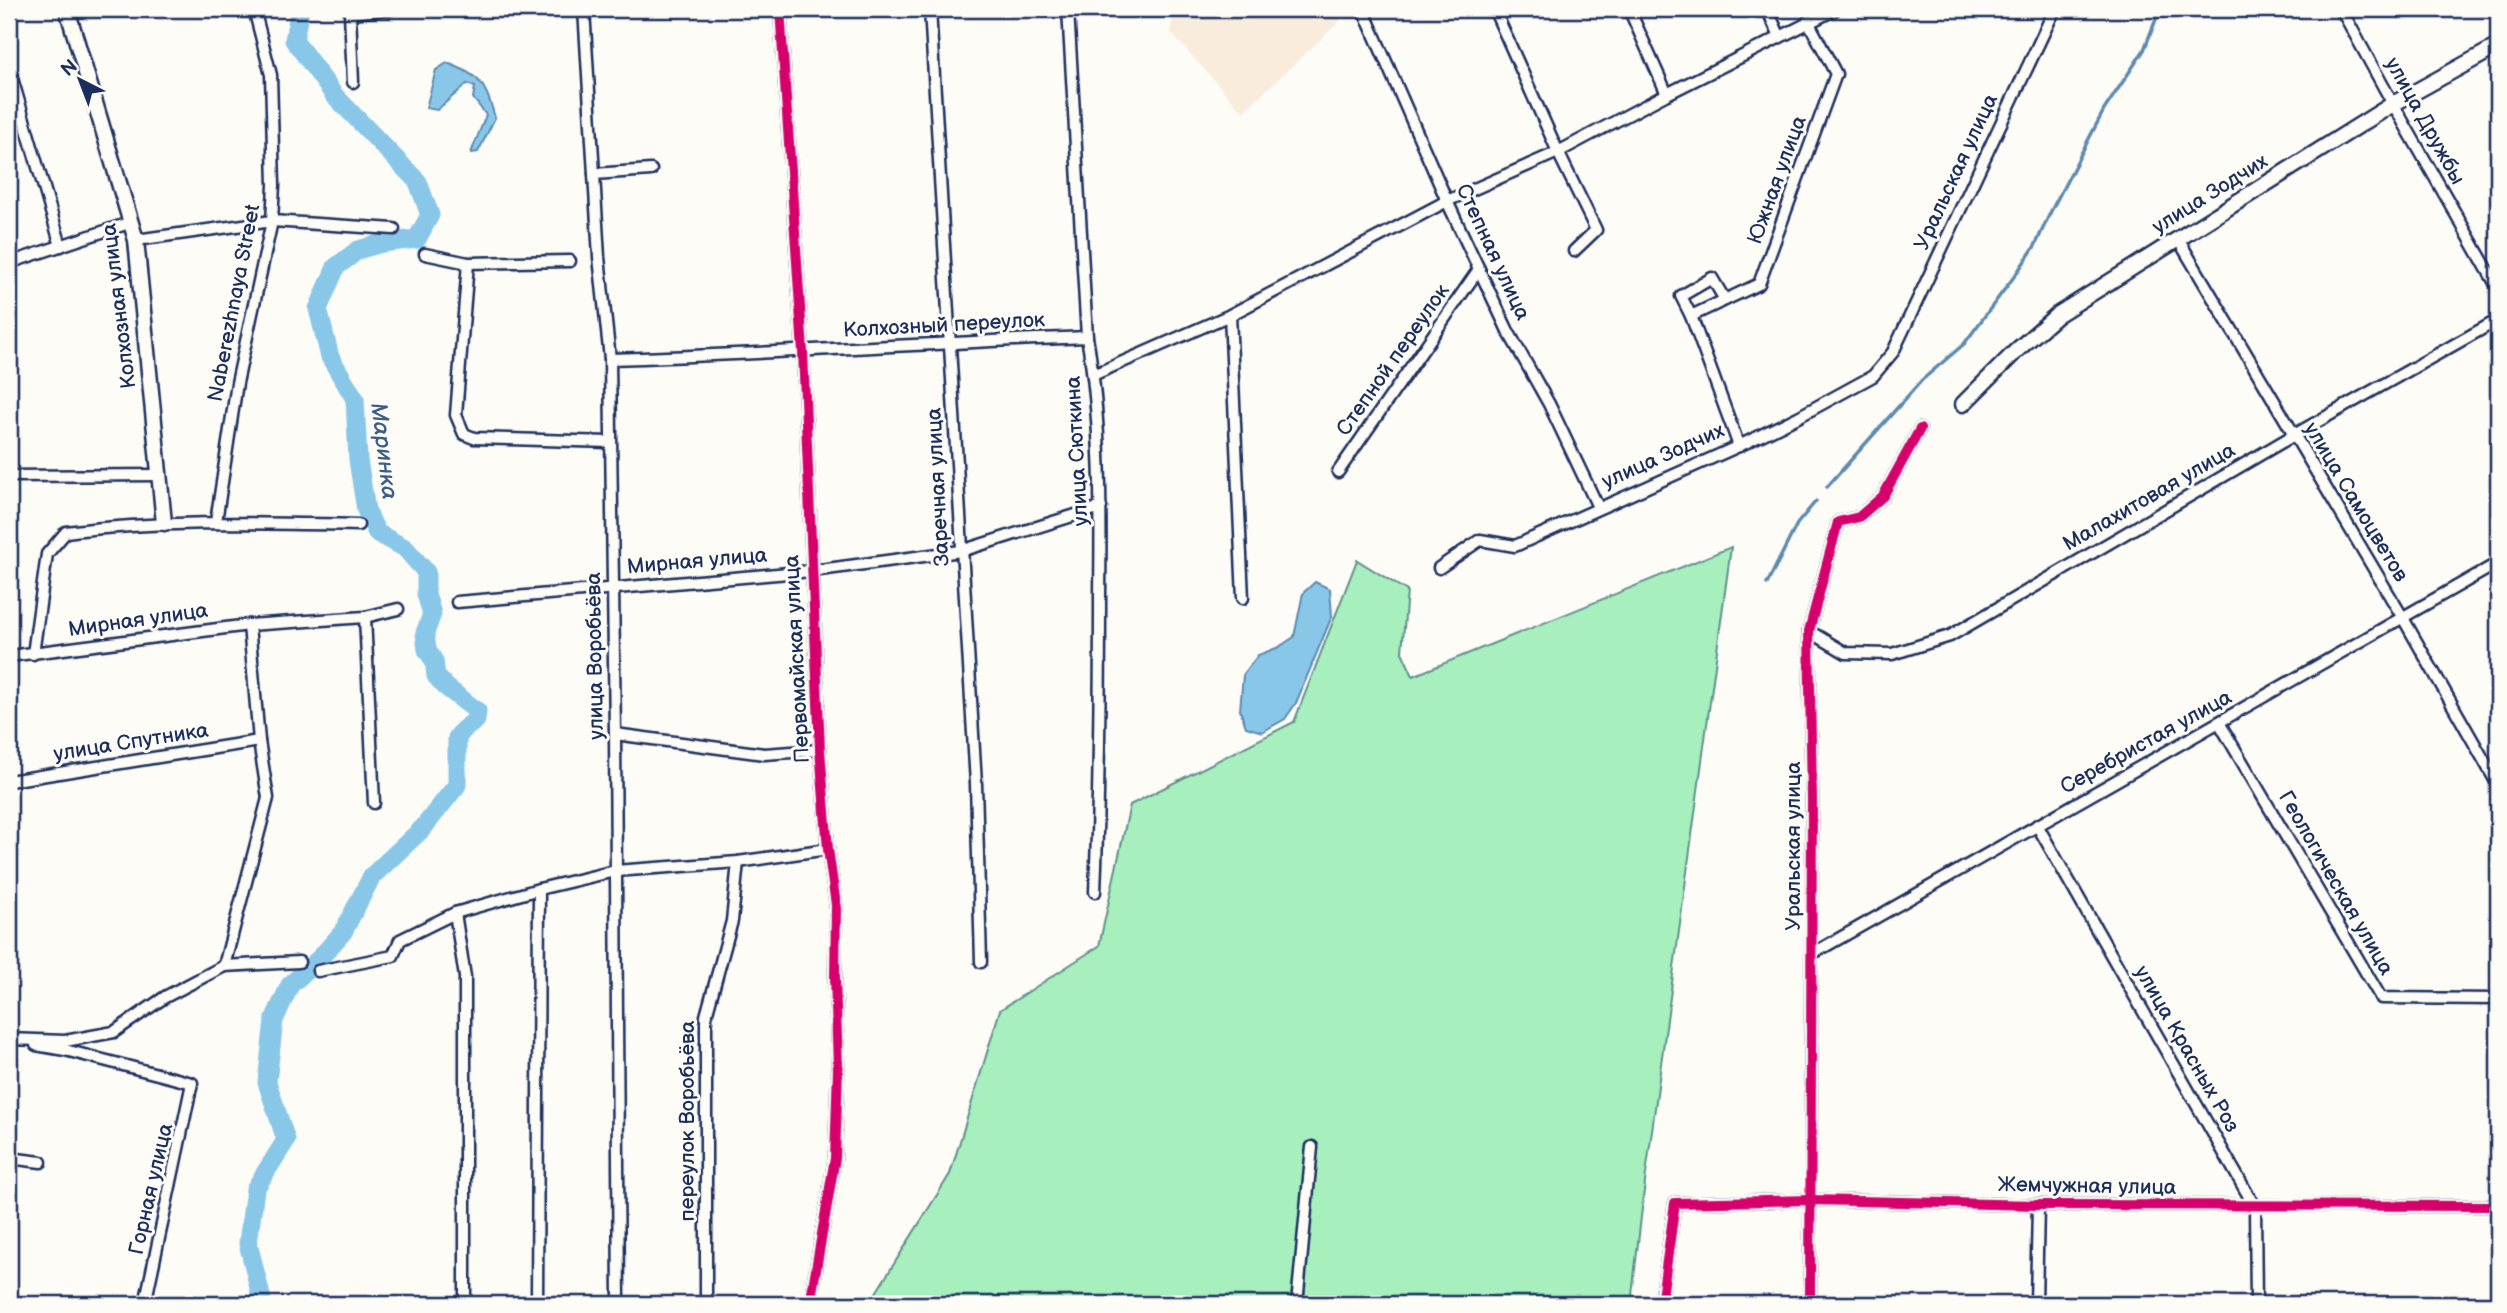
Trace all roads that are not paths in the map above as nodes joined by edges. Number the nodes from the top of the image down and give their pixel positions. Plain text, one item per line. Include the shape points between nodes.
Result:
1 (67, 9) edge
2 (254, 9) edge
3 (390, 9) edge
4 (584, 9) edge
5 (780, 9) edge
6 (930, 9) edge
7 (1068, 9) edge
8 (1363, 9) edge
9 (1494, 9) edge
10 (1629, 9) edge
11 (1766, 9) edge
12 (1836, 9) edge
13 (2055, 9) edge
14 (2345, 10) edge
15 (1808, 21) junction
16 (1780, 37) junction
17 (2498, 46) edge
18 (9, 68) edge
19 (353, 82) dead end
20 (1667, 94) junction
21 (2393, 104) junction
22 (1558, 152) junction
23 (651, 170) dead end
24 (594, 173) junction
25 (1447, 201) junction
26 (272, 221) junction
27 (132, 222) junction
28 (394, 229) dead end
29 (2178, 239) junction
30 (135, 240) junction
31 (61, 246) junction
32 (1574, 251) dead end
33 (425, 254) dead end
34 (570, 261) dead end
35 (9, 263) edge
36 (468, 263) junction
37 (1479, 269) junction
38 (2498, 288) edge
39 (1725, 300) junction
40 (1230, 315) junction
41 (1691, 316) junction
42 (2498, 320) edge
43 (1087, 337) junction
44 (949, 342) junction
45 (803, 352) junction
46 (1893, 352) joint
47 (610, 359) junction
48 (1093, 375) junction
49 (1963, 404) dead end
50 (1920, 429) dead end
51 (2294, 435) junction
52 (609, 442) junction
53 (1739, 446) junction
54 (1338, 472) dead end
55 (158, 475) junction
56 (9, 476) edge
57 (1101, 507) junction
58 (1598, 507) junction
59 (216, 522) junction
60 (164, 523) junction
61 (358, 525) dead end
62 (961, 551) junction
63 (2498, 563) edge
64 (1439, 568) dead end
65 (812, 571) junction
66 (613, 588) junction
67 (1243, 598) dead end
68 (457, 602) dead end
69 (398, 609) dead end
70 (365, 617) junction
71 (2403, 618) junction
72 (249, 625) junction
73 (1809, 631) junction
74 (33, 654) junction
75 (9, 656) edge
76 (2220, 724) junction
77 (615, 734) junction
78 (259, 741) junction
79 (820, 750) junction
80 (9, 781) edge
81 (2498, 785) edge
82 (374, 803) dead end
83 (2037, 825) junction
84 (828, 849) junction
85 (738, 862) junction
86 (615, 871) junction
87 (538, 889) junction
88 (1095, 892) dead end
89 (455, 913) junction
90 (1812, 954) junction
91 (299, 962) dead end
92 (981, 962) dead end
93 (224, 966) junction
94 (318, 971) dead end
95 (2498, 999) edge
96 (9, 1040) edge
97 (1312, 1147) dead end
98 (9, 1158) edge
99 (41, 1163) dead end
100 (1810, 1200) junction
101 (2038, 1205) junction
102 (2498, 1206) edge
103 (2255, 1207) junction
104 (706, 1299) dead end
105 (145, 1304) edge
106 (465, 1304) edge
107 (537, 1304) edge
108 (619, 1304) edge
109 (810, 1304) edge
110 (1297, 1304) edge
111 (1661, 1304) edge
112 (1810, 1304) edge
113 (2036, 1304) edge
114 (2256, 1304) edge

1 - 27 street, Колхозная улица
2 - 26 street, Naberezhnaya Street via 271,75
3 - 19 street via 350,13
4 - 24 street, улица Воробьёва
5 - 45 street, Первомайская улица
6 - 44 street, Заречная улица
7 - 43 street, улица Сюткина
8 - 25 street, Степная улица
9 - 22 street
10 - 20 street
11 - 16 street
12 - 15 street
13 - 46 street, Уральская улица
14 - 21 street, улица Дружбы
15 - 16 street
15 - 39 street, Южная улица via 1836,74 1759,284
16 - 20 street
17 - 21 street, улица Зодчих
18 - 31 street
20 - 22 street
21 - 29 street, улица Зодчих
21 - 38 street, улица Дружбы
22 - 25 street
22 - 32 street via 1596,230
23 - 24 street
24 - 47 street, улица Воробьёва
25 - 37 street, Степная улица
25 - 40 street
26 - 28 street
26 - 30 street
26 - 59 street, Naberezhnaya Street via 239,371
27 - 30 street, Колхозная улица
27 - 31 street
29 - 49 street, улица Зодчих via 2057,315
29 - 51 street, улица Самоцветов
30 - 55 street, Колхозная улица
31 - 35 street
33 - 36 street
34 - 36 street
36 - 52 street via 456,415 464,434
37 - 54 street, Степной переулок
37 - 58 street, Степная улица
39 - 41 street, Южная улица
39 - 41 street via 1712,278 1681,296
40 - 48 street
40 - 67 street
41 - 53 street
42 - 51 street, Малахитовая улица
43 - 44 street, Колхозный переулок
43 - 48 street, улица Сюткина
44 - 45 street, Колхозный переулок
44 - 62 street, Заречная улица
45 - 47 street, Колхозный переулок
45 - 65 street, Первомайская улица
46 - 53 street, улица Зодчих via 1873,376
47 - 52 street, улица Воробьёва
48 - 57 street, улица Сюткина
50 - 73 street, Уральская улица via 1883,496 1859,517 1838,522
51 - 71 street, улица Самоцветов
51 - 73 street, Малахитовая улица via 1950,636 1892,654 1846,653
52 - 66 street, улица Воробьёва
53 - 58 street, улица Зодчих
55 - 56 street
55 - 60 street, Колхозная улица
57 - 62 street, Мирная улица
57 - 88 street, улица Сюткина
58 - 64 street, улица Зодчих via 1515,547 1480,540
59 - 60 street
59 - 61 street
60 - 74 street via 66,532 47,554
62 - 65 street, Мирная улица
62 - 92 street, Заречная улица via 976,784
63 - 71 street, Серебристая улица
65 - 66 street, Мирная улица
65 - 79 street, Первомайская улица
66 - 68 street, Мирная улица
66 - 77 street, улица Воробьёва
69 - 70 street, Мирная улица
70 - 72 street, Мирная улица
70 - 82 street
71 - 76 street, Серебристая улица
71 - 81 street, улица Самоцветов
72 - 74 street, Мирная улица
72 - 78 street
73 - 90 street, Уральская улица
74 - 75 street, Мирная улица
76 - 83 street, Серебристая улица
76 - 95 street, Геологическая улица via 2381,998
77 - 79 street via 764,754
77 - 86 street, улица Воробьёва
78 - 80 street, улица Спутника
78 - 93 street via 268,798
79 - 84 street, Первомайская улица
83 - 90 street, Серебристая улица
83 - 103 street, улица Красных Роз
84 - 85 street
84 - 109 street, Первомайская улица via 836,905 835,1158
85 - 86 street
85 - 104 street, переулок Воробьёва via 732,921 706,1016
86 - 87 street
86 - 108 street, улица Воробьёва
87 - 89 street
87 - 107 street
89 - 94 street via 400,940 393,956
89 - 106 street via 465,977
90 - 100 street, Уральская улица
91 - 93 street
93 - 96 street via 165,997 114,1032 65,1041
96 - 105 street, Горная улица via 192,1083
97 - 110 street
98 - 99 street
100 - 101 street, Жемчужная улица
100 - 111 street, Жемчужная улица via 1675,1203
100 - 112 street, Уральская улица
101 - 103 street, Жемчужная улица
101 - 113 street
102 - 103 street, Жемчужная улица
103 - 114 street, улица Красных Роз

